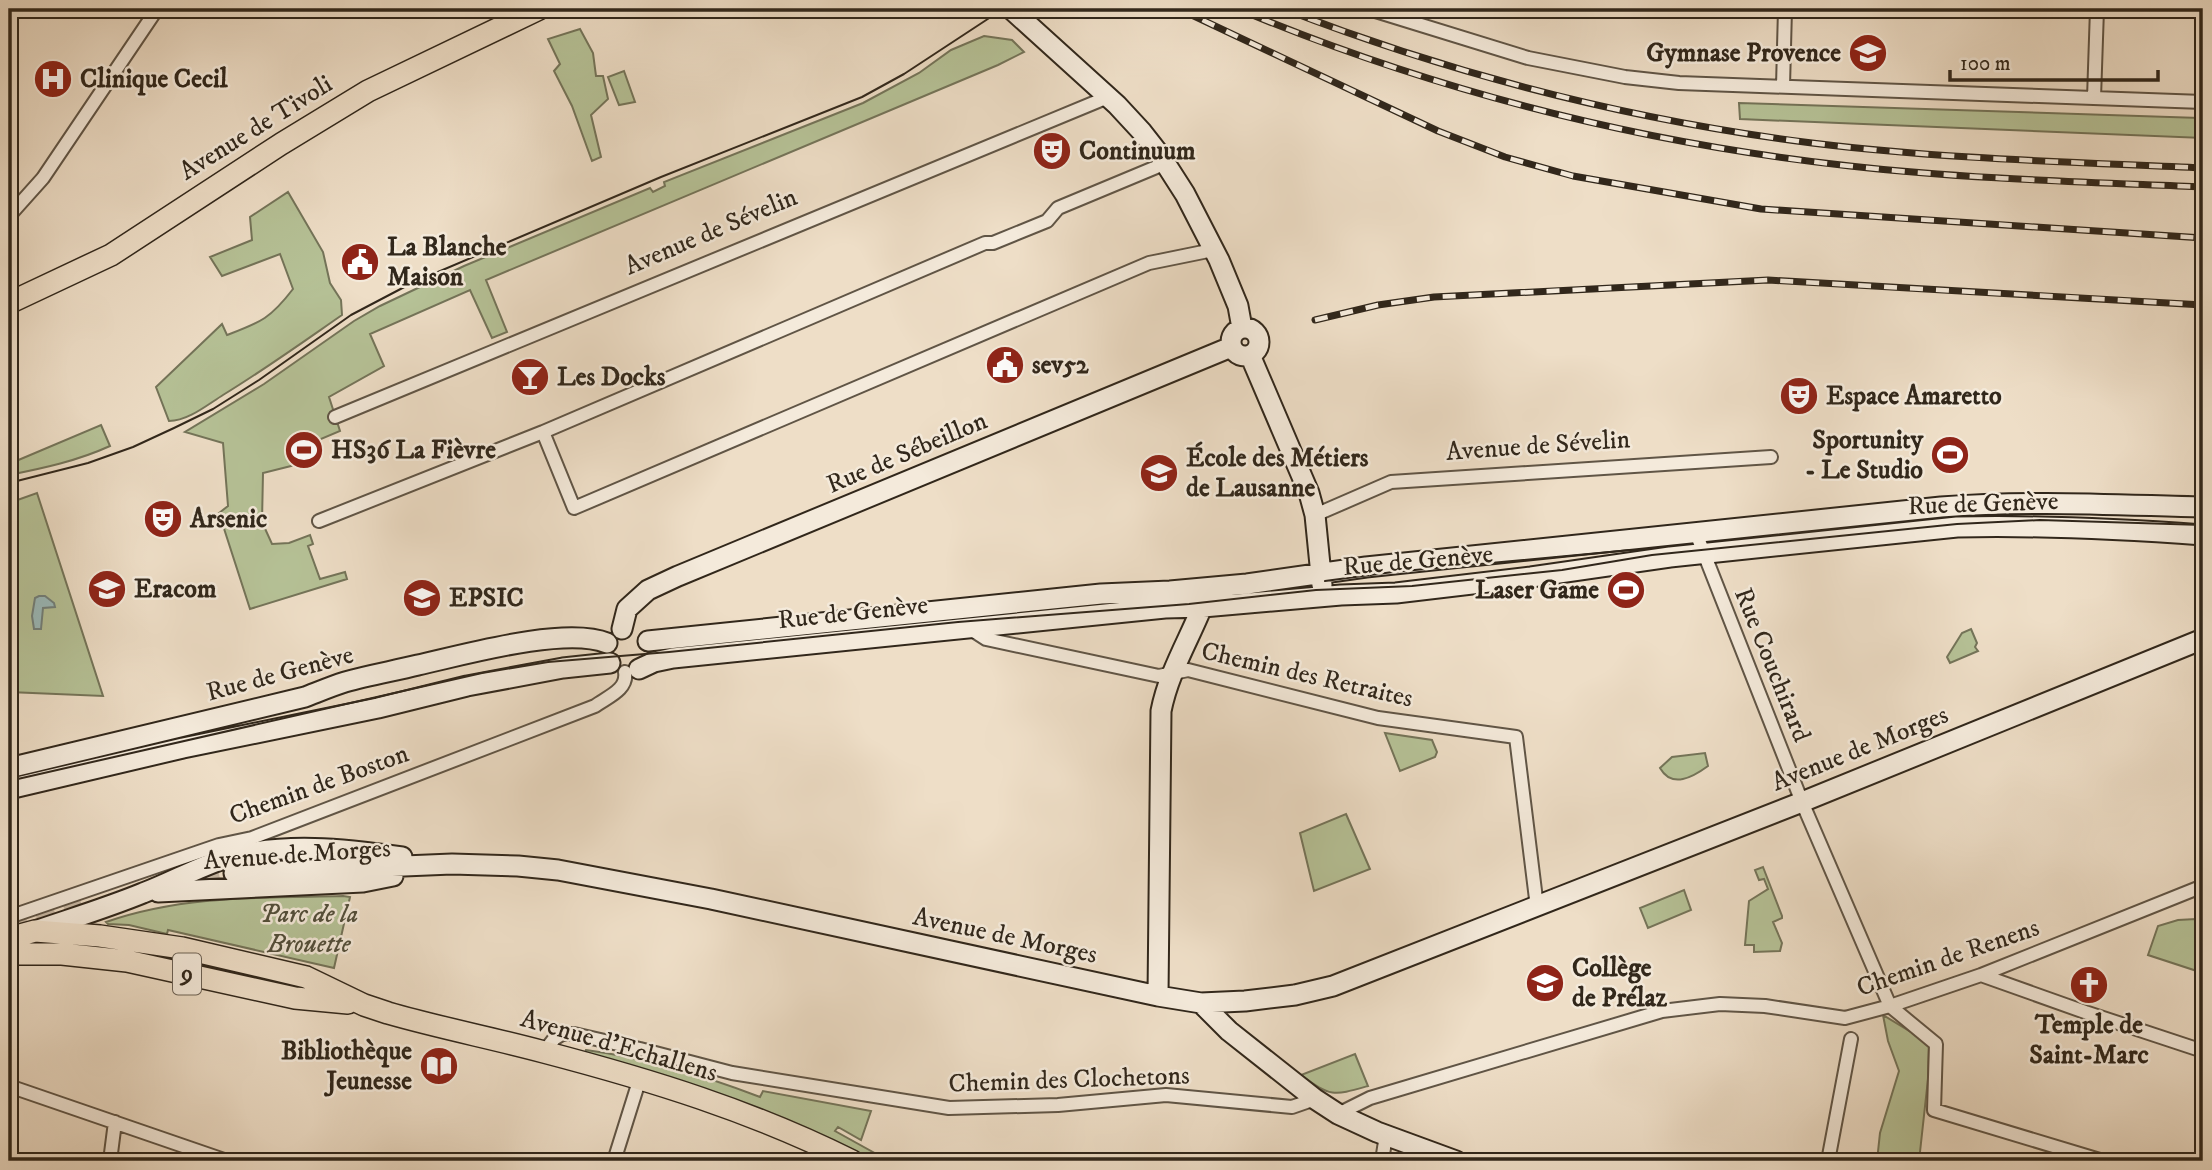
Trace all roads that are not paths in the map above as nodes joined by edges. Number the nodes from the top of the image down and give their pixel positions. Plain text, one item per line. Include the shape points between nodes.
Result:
1 (157, 9) edge
2 (539, 9) edge
3 (1011, 9) edge
4 (1368, 9) edge
5 (1785, 9) edge
6 (2097, 9) edge
7 (1783, 86) junction
8 (1108, 97) junction
9 (2094, 98) junction
10 (2203, 102) edge
11 (1166, 163) junction
12 (9, 216) edge
13 (1213, 250) junction
14 (9, 303) edge
15 (1241, 328) junction
16 (1231, 347) junction
17 (1250, 355) junction
18 (335, 417) dead end
19 (543, 432) junction
20 (1771, 457) dead end
21 (2203, 508) edge
22 (1315, 515) junction
23 (319, 521) dead end
24 (1696, 533) junction
25 (2203, 535) edge
26 (1703, 554) junction
27 (1321, 575) junction
28 (1210, 587) junction
29 (1323, 596) junction
30 (1203, 607) junction
31 (968, 628) junction
32 (622, 629) junction
33 (2203, 639) edge
34 (648, 641) junction
35 (607, 643) junction
36 (625, 668) junction
37 (1172, 673) junction
38 (9, 768) edge
39 (9, 789) edge
40 (1802, 802) junction
41 (452, 864) junction
42 (229, 873) junction
43 (2203, 886) edge
44 (145, 892) junction
45 (1537, 907) junction
46 (9, 917) edge
47 (35, 932) junction
48 (9, 938) edge
49 (133, 951) junction
50 (9, 954) edge
51 (1981, 975) junction
52 (1158, 996) junction
53 (1201, 1003) junction
54 (1890, 1006) junction
55 (1851, 1039) dead end
56 (2203, 1051) edge
57 (544, 1052) junction
58 (640, 1078) junction
59 (9, 1086) edge
60 (1315, 1099) junction
61 (1338, 1114) junction
62 (115, 1122) junction
63 (1386, 1135) junction
64 (110, 1161) edge
65 (227, 1161) edge
66 (614, 1161) edge
67 (852, 1161) edge
68 (1382, 1161) edge
69 (1456, 1161) edge
70 (1514, 1161) edge
71 (1533, 1161) edge
72 (1828, 1161) edge
73 (2103, 1161) edge

1 - 12 street via 43,178
2 - 14 main road, Avenue de Tivoli via 368,91 111,255
3 - 8 main road
4 - 7 street via 1528,58 1625,77
5 - 7 street
6 - 9 street
7 - 9 street
8 - 11 main road
8 - 18 street, Avenue de Sévelin
9 - 10 street
11 - 13 main road
11 - 19 street via 1058,208 1047,221 985,243
13 - 15 main road via 1238,306
13 - 19 street via 1149,263 574,508
15 - 16 main road via 1233,333
15 - 17 main road via 1251,329 1258,337 1257,350
16 - 17 main road via 1237,354
16 - 32 main road, Rue de Sébeillon via 678,576 648,590 627,609
17 - 22 main road
19 - 23 street
20 - 22 street, Avenue de Sévelin via 1391,482
21 - 24 main road, Rue de Genève via 1995,503
22 - 27 main road
24 - 26 street, Rue Couchirard
24 - 27 main road, Rue de Genève
25 - 26 main road, Rue de Genève via 2002,525
26 - 29 main road, Rue de Genève via 1396,593
26 - 40 street, Rue Couchirard
27 - 28 main road, Rue de Genève
27 - 29 main road
28 - 30 main road
28 - 34 main road, Rue de Genève
29 - 30 main road, Rue de Genève
30 - 31 main road, Rue de Genève
30 - 37 main road
31 - 36 main road, Rue de Genève via 673,658
31 - 37 street, Chemin des Retraites via 986,639 1021,647 1159,676
32 - 34 main road via 637,630
32 - 35 main road
33 - 40 main road, Avenue de Morges
34 - 36 main road via 648,660
35 - 36 main road via 607,657
35 - 38 main road, Rue de Genève via 595,638 562,639 466,654
36 - 39 main road, Rue de Genève via 563,668 467,686
36 - 46 street, Chemin de Boston via 624,685 595,706 251,838
37 - 45 street, Chemin des Retraites via 1194,671 1378,718 1516,737
37 - 52 main road via 1161,710
40 - 45 main road, Avenue de Morges
40 - 54 street, Rue Couchirard
41 - 42 main road, Avenue de Morges via 363,882
41 - 42 main road, Avenue de Morges via 311,849 262,852
41 - 52 main road, Avenue de Morges via 518,866 613,879
42 - 44 main road, Avenue de Morges
42 - 44 main road, Avenue de Morges via 180,876
43 - 51 street, Chemin de Renens
44 - 47 main road, Avenue de Morges
45 - 53 main road, Avenue de Morges via 1333,986 1295,995
47 - 48 main road, Avenue d'Echallens / 9
47 - 49 main road, Avenue d'Echallens / 9
49 - 50 main road, Avenue d'Echallens / 9
49 - 57 main road, Avenue d'Echallens / 9 via 295,998 364,1004
51 - 54 street, Chemin de Renens
51 - 56 street
52 - 53 main road, Avenue de Morges
53 - 60 main road
54 - 61 street, Chemin de Renens via 1845,1018 1720,1004 1662,1011 1370,1098
54 - 73 street via 1936,1044 1934,1111
55 - 72 street
57 - 58 main road, Avenue d'Echallens / 9
57 - 60 street, Chemin des Clochetons via 562,1034 574,1034 732,1073 949,1108 1058,1105 1166,1095 1292,1107
58 - 66 street
58 - 67 main road, Avenue d'Echallens / 9 via 759,1119
59 - 62 street
60 - 61 main road
61 - 63 main road
62 - 64 street
62 - 65 street
63 - 68 street
63 - 69 main road
70 - 71 street

